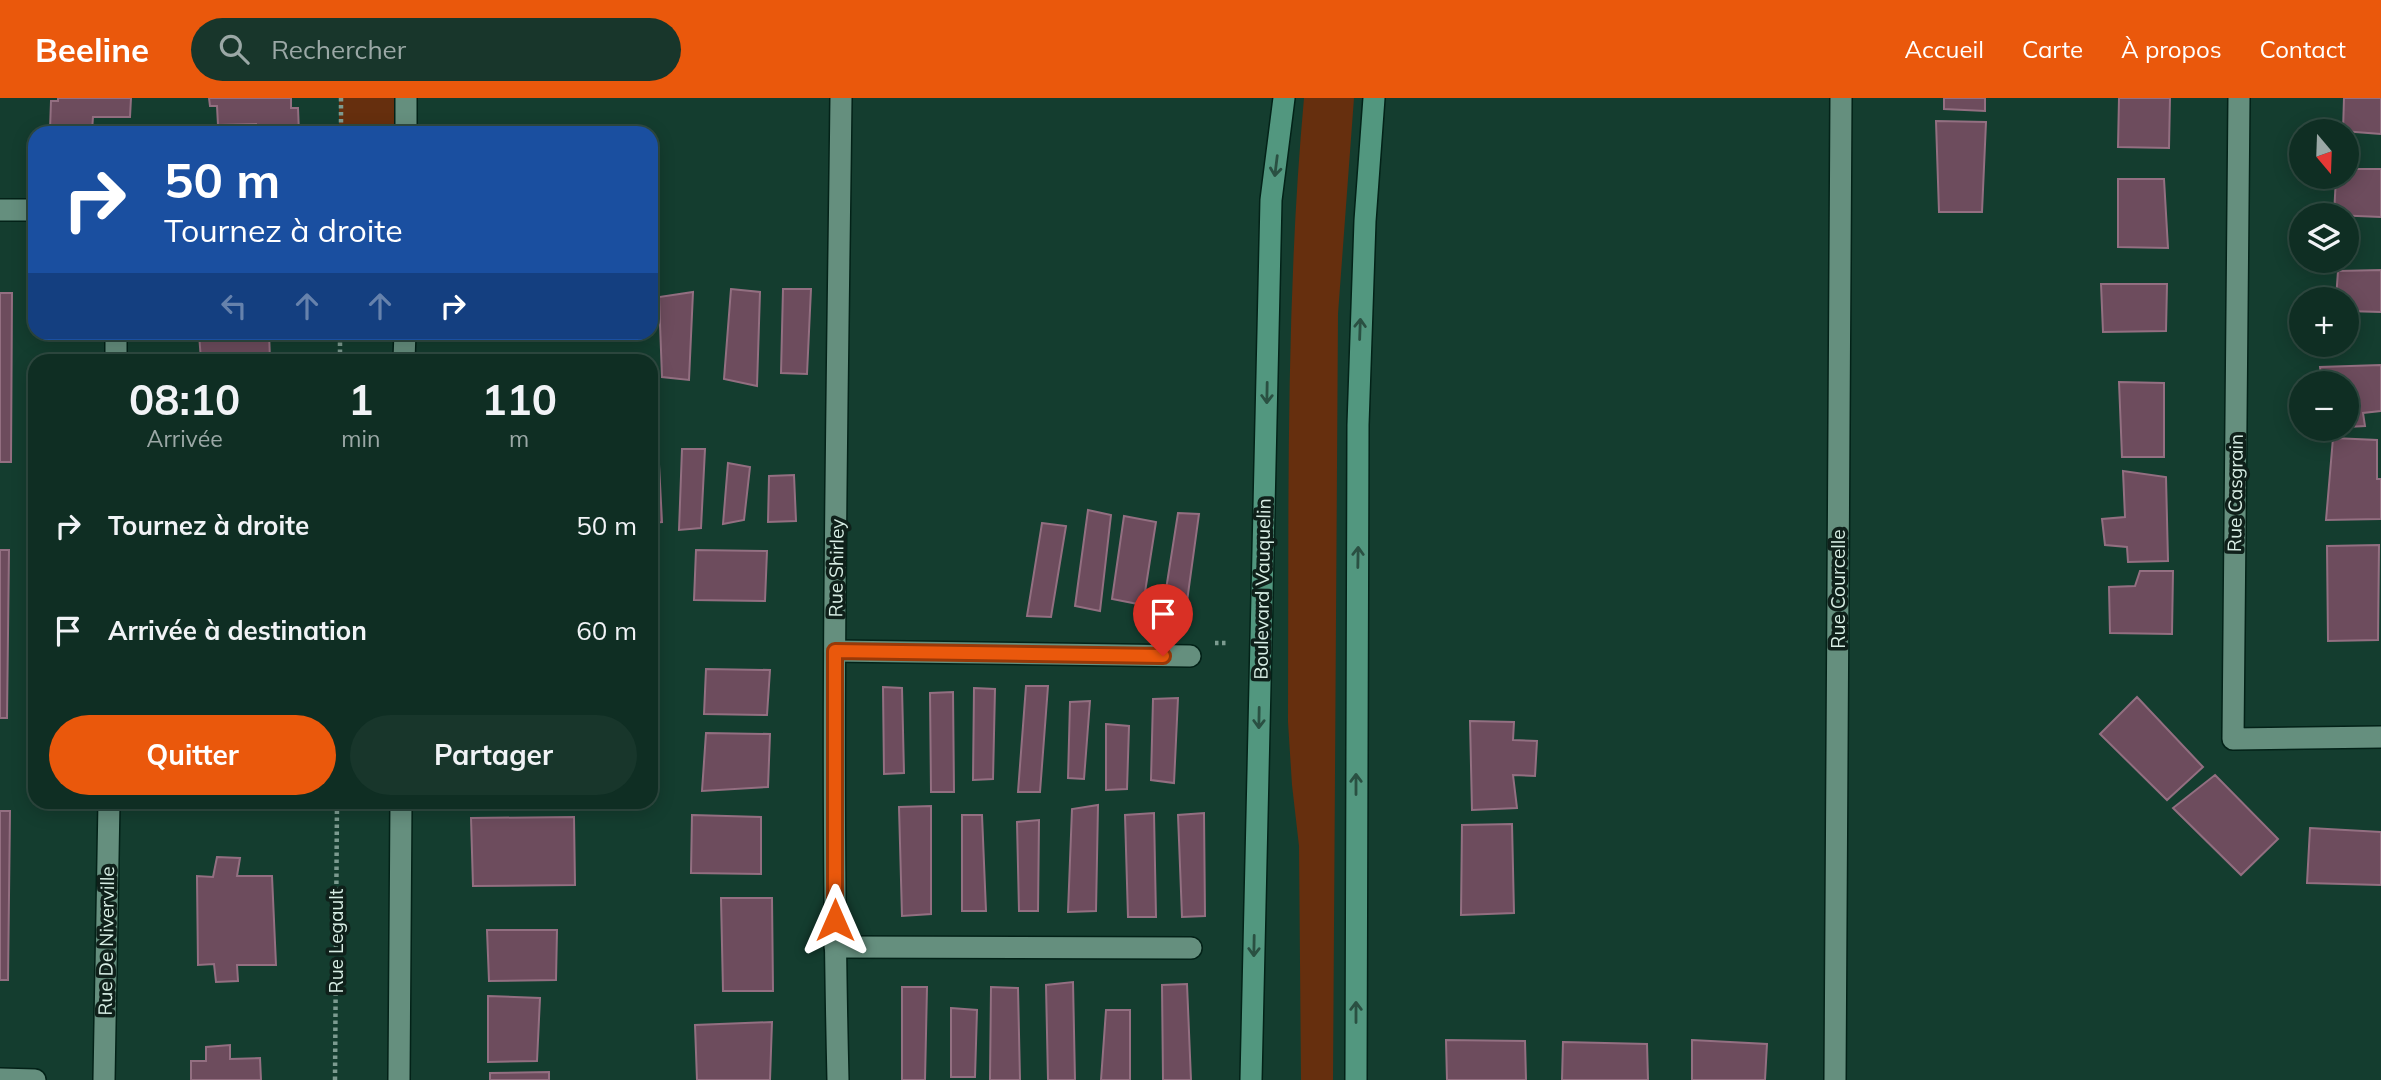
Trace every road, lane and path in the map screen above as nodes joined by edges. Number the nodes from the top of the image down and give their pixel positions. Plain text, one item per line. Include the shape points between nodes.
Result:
1 (341, 98) edge
2 (406, 98) edge
3 (841, 98) edge
4 (1284, 98) edge
5 (1374, 98) edge
6 (1841, 98) edge
7 (2239, 98) edge
8 (341, 126) edge
9 (406, 126) edge
10 (0, 210) edge
11 (28, 210) edge
12 (835, 651) junction
13 (1190, 656) dead end
14 (2381, 737) edge
15 (109, 809) edge
16 (337, 809) edge
17 (401, 809) edge
18 (835, 947) junction
19 (1191, 948) dead end
20 (0, 1079) edge
21 (36, 1080) edge
22 (104, 1080) edge
23 (335, 1080) edge
24 (400, 1080) edge
25 (838, 1080) edge
26 (1251, 1080) edge
27 (1356, 1080) edge
28 (1835, 1080) edge

1 - 8 path
2 - 9 street
3 - 12 street, Rue Shirley
4 -> 26 street, Boulevard Vauquelin via 1271,200
27 -> 5 street via 1358,425 1364,220
6 - 28 street, Rue Courcelle
7 - 14 street, Rue Casgrain via 2233,739
10 - 11 street
12 - 13 street
12 - 18 street, Rue Shirley
15 - 22 street, Rue De Niverville
16 - 23 path, Rue Legault
17 - 24 street
18 - 19 street
18 - 25 street, Rue Shirley
20 - 21 street

